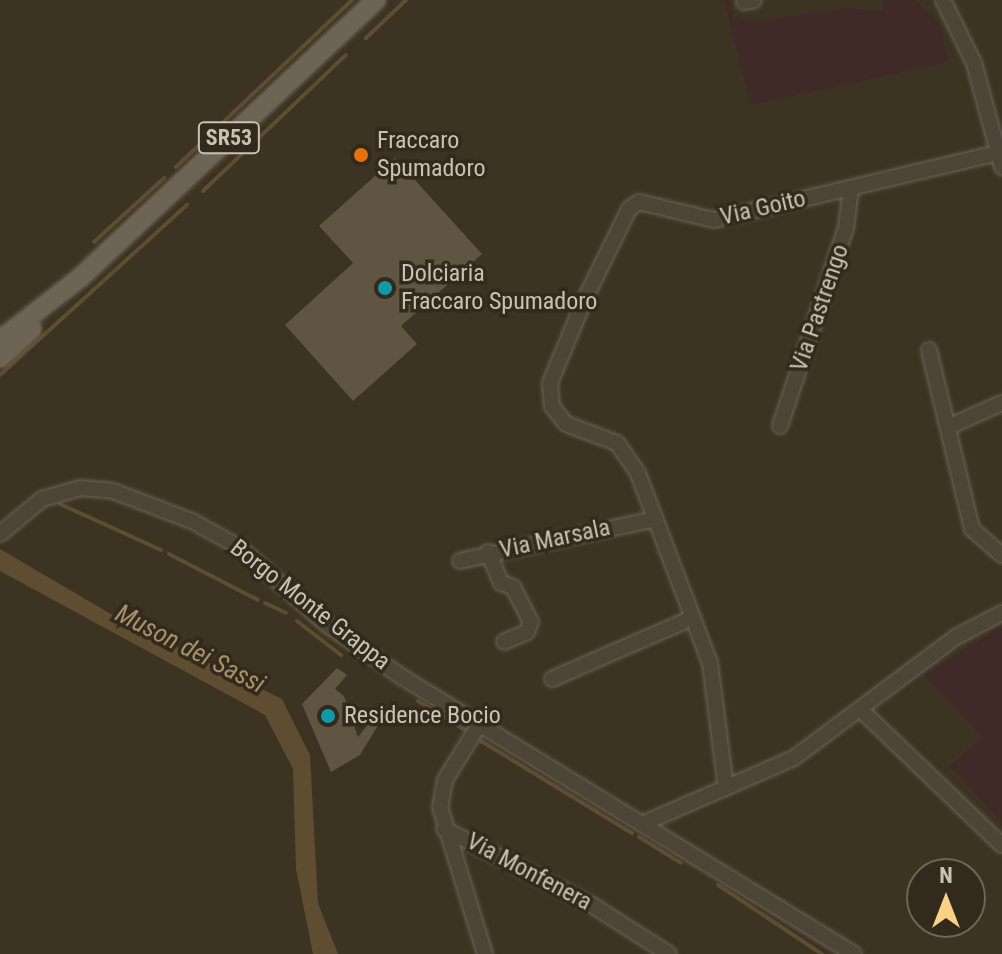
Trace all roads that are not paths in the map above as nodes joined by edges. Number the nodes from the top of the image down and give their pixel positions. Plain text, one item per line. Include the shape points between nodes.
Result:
1 (376, 0) edge
2 (942, 3) edge
3 (1000, 160) edge
4 (851, 188) junction
5 (72, 285) junction
6 (0, 340) edge
7 (929, 350) dead end
8 (0, 358) edge
9 (1002, 403) edge
10 (780, 426) dead end
11 (948, 427) junction
12 (651, 520) junction
13 (0, 534) edge
14 (488, 552) junction
15 (1002, 555) edge
16 (460, 561) dead end
17 (1002, 613) edge
18 (690, 619) junction
19 (504, 642) dead end
20 (552, 679) dead end
21 (861, 710) junction
22 (479, 725) junction
23 (726, 788) junction
24 (642, 824) junction
25 (444, 829) junction
26 (1002, 845) edge
27 (485, 954) edge
28 (669, 954) edge
29 (854, 954) edge

1 - 5 main road, SR53
2 - 3 street via 974,63
3 - 4 street, Via Goito
4 - 10 street, Via Pastrengo via 846,228
4 - 12 street, Via Goito via 714,220 653,202 629,209 584,301 550,394 566,424 617,443 642,484
5 - 6 main road, SR53
5 - 8 main road, SR53
7 - 11 street
9 - 11 street
11 - 15 street via 972,529
12 - 14 street, Via Marsala
12 - 18 street
13 - 22 street, Borgo Monte Grappa via 42,499 66,489 96,488 145,502 239,547 336,631
14 - 16 street, Via Marsala
14 - 19 street via 501,583 513,587 531,622 527,632
17 - 21 street via 956,637
18 - 20 street
18 - 23 street via 710,663
21 - 23 street via 768,773
21 - 26 street
22 - 24 street, Borgo Monte Grappa
22 - 25 street, Via Monfenera via 442,787
23 - 24 street
24 - 29 street, Borgo Monte Grappa
25 - 27 street
25 - 28 street, Via Monfenera via 592,905

